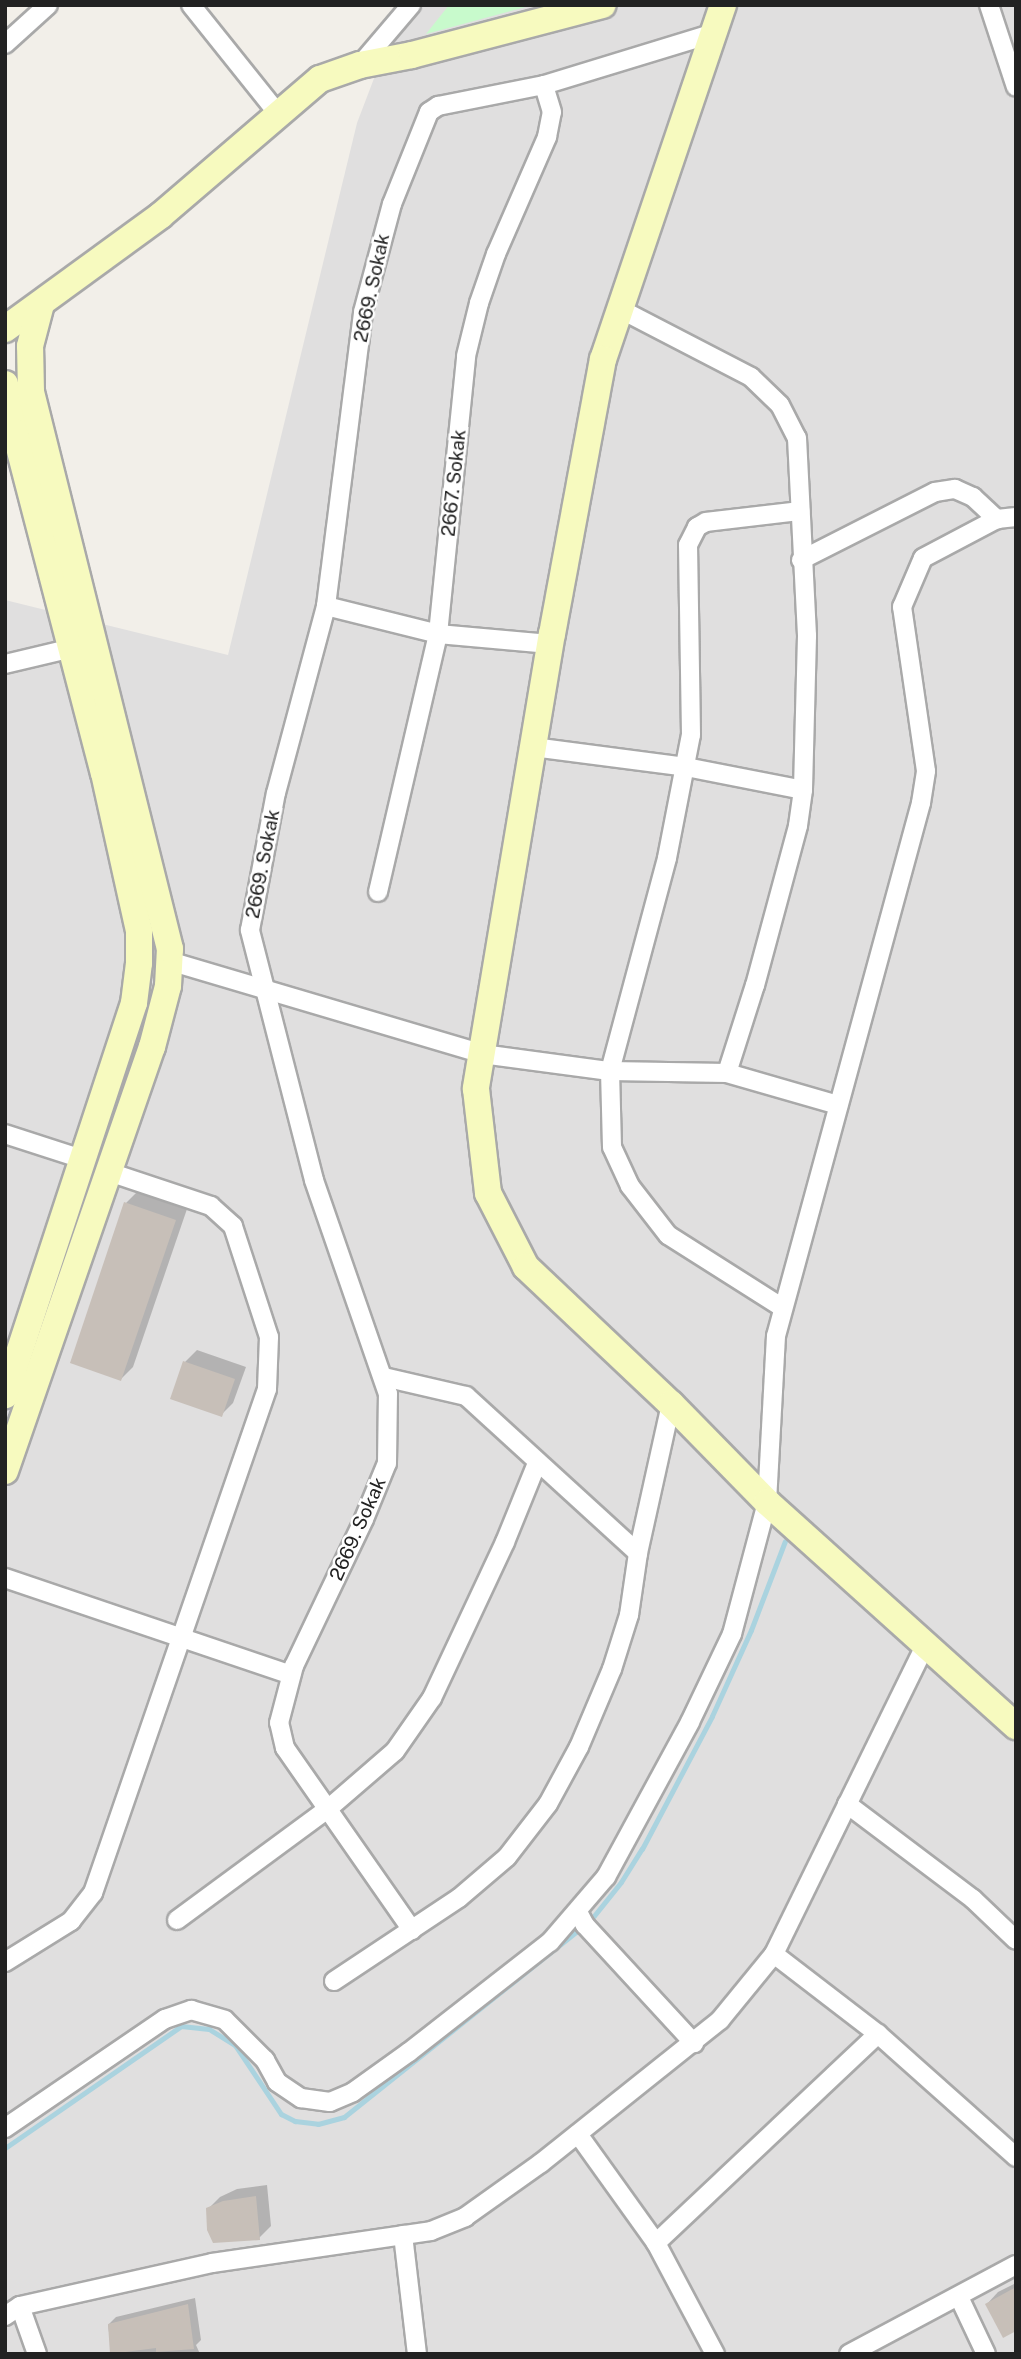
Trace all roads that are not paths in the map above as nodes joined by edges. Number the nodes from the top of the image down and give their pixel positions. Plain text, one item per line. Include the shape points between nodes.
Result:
1 (48, 5) edge
2 (191, 5) edge
3 (411, 5) edge
4 (603, 5) edge
5 (723, 5) edge
6 (989, 5) edge
7 (711, 34) junction
8 (5, 44) edge
9 (1010, 46) edge
10 (360, 65) junction
11 (544, 85) junction
12 (1016, 87) edge
13 (279, 115) junction
14 (41, 304) junction
15 (618, 308) junction
16 (6, 334) edge
17 (5, 384) edge
18 (800, 511) junction
19 (1016, 517) edge
20 (997, 519) junction
21 (802, 560) junction
22 (326, 606) junction
23 (438, 634) junction
24 (551, 644) junction
25 (72, 648) junction
26 (5, 664) edge
27 (533, 747) junction
28 (686, 767) junction
29 (803, 790) junction
30 (378, 891) dead end
31 (169, 961) junction
32 (263, 988) junction
33 (482, 1054) junction
34 (610, 1071) junction
35 (727, 1073) junction
36 (838, 1105) junction
37 (5, 1134) edge
38 (82, 1159) junction
39 (109, 1172) junction
40 (783, 1308) junction
41 (384, 1377) junction
42 (5, 1395) edge
43 (671, 1404) junction
44 (537, 1463) junction
45 (5, 1471) edge
46 (767, 1502) junction
47 (638, 1553) junction
48 (5, 1578) edge
49 (182, 1638) junction
50 (926, 1644) junction
51 (291, 1675) junction
52 (1016, 1726) edge
53 (846, 1804) junction
54 (328, 1808) junction
55 (578, 1912) junction
56 (177, 1920) dead end
57 (412, 1930) junction
58 (1016, 1940) edge
59 (774, 1954) junction
60 (5, 1962) edge
61 (334, 1981) dead end
62 (878, 2034) junction
63 (694, 2043) junction
64 (5, 2128) edge
65 (578, 2134) junction
66 (1016, 2157) edge
67 (404, 2235) junction
68 (656, 2243) junction
69 (1016, 2265) edge
70 (959, 2297) junction
71 (13, 2311) edge
72 (37, 2354) edge
73 (418, 2354) edge
74 (715, 2354) edge
75 (849, 2354) edge
76 (986, 2354) edge

1 - 8 street
2 - 13 street
3 - 10 street
4 - 10 street
5 - 7 street
6 - 9 street
7 - 11 street, 2669. Sokak
7 - 15 street
9 - 12 street
10 - 13 street via 320,79
11 - 22 street, 2669. Sokak via 438,106 429,112 392,204 363,312
11 - 23 street, 2667. Sokak via 552,112 547,137 496,254 466,356
13 - 14 street via 160,216
14 - 16 street
14 - 31 street via 30,346 31,391 151,864
15 - 18 street via 751,377 780,405 797,438
15 - 24 street via 603,359
17 - 25 street
18 - 21 street
18 - 28 street via 706,522 697,527 688,545 691,735
19 - 20 street
20 - 21 street via 973,497 955,489 935,492
20 - 36 street via 923,558 901,607 926,771
21 - 29 street via 807,636
22 - 23 street
22 - 32 street, 2669. Sokak via 276,793 250,930
23 - 24 street
23 - 30 street, 2667. Sokak
24 - 27 street
25 - 26 street
25 - 38 street via 139,931 134,1003
27 - 28 street
27 - 33 street
28 - 29 street
28 - 34 street via 667,858
29 - 35 street via 798,826
31 - 32 street
31 - 39 street via 168,986 152,1047
32 - 33 street
32 - 41 street, 2669. Sokak via 314,1180
33 - 34 street
33 - 43 street via 476,1089 488,1193 526,1267
34 - 35 street
34 - 40 street via 612,1147 630,1186 668,1235
35 - 36 street
36 - 40 street
37 - 38 street
38 - 42 street
39 - 45 street
39 - 49 street via 211,1206 233,1226 269,1337 267,1389
40 - 46 street via 776,1336
41 - 44 street via 466,1396
41 - 51 street, 2669. Sokak via 387,1463
43 - 46 street
43 - 47 street
44 - 47 street
44 - 54 street via 432,1698 396,1751
46 - 50 street
46 - 55 street via 732,1634 632,1835
47 - 57 street via 629,1615 612,1669 579,1747 548,1804 507,1857
48 - 49 street
49 - 51 street
49 - 60 street via 93,1893 71,1921
50 - 52 street
50 - 53 street
51 - 54 street, 2669. Sokak via 279,1723 285,1748
53 - 58 street via 973,1899
53 - 59 street
54 - 56 street
54 - 57 street, 2669. Sokak
55 - 63 street
55 - 64 street via 550,1942 409,2052 353,2092 330,2102 300,2098 277,2082 265,2060 225,2020 191,2010 165,2019
57 - 61 street
59 - 62 street
59 - 63 street via 720,2020
62 - 66 street
62 - 68 street
63 - 65 street
65 - 67 street via 464,2217 431,2231
65 - 68 street
67 - 71 street via 212,2263
67 - 73 street
68 - 74 street
69 - 70 street
70 - 75 street
70 - 76 street
71 - 72 street

